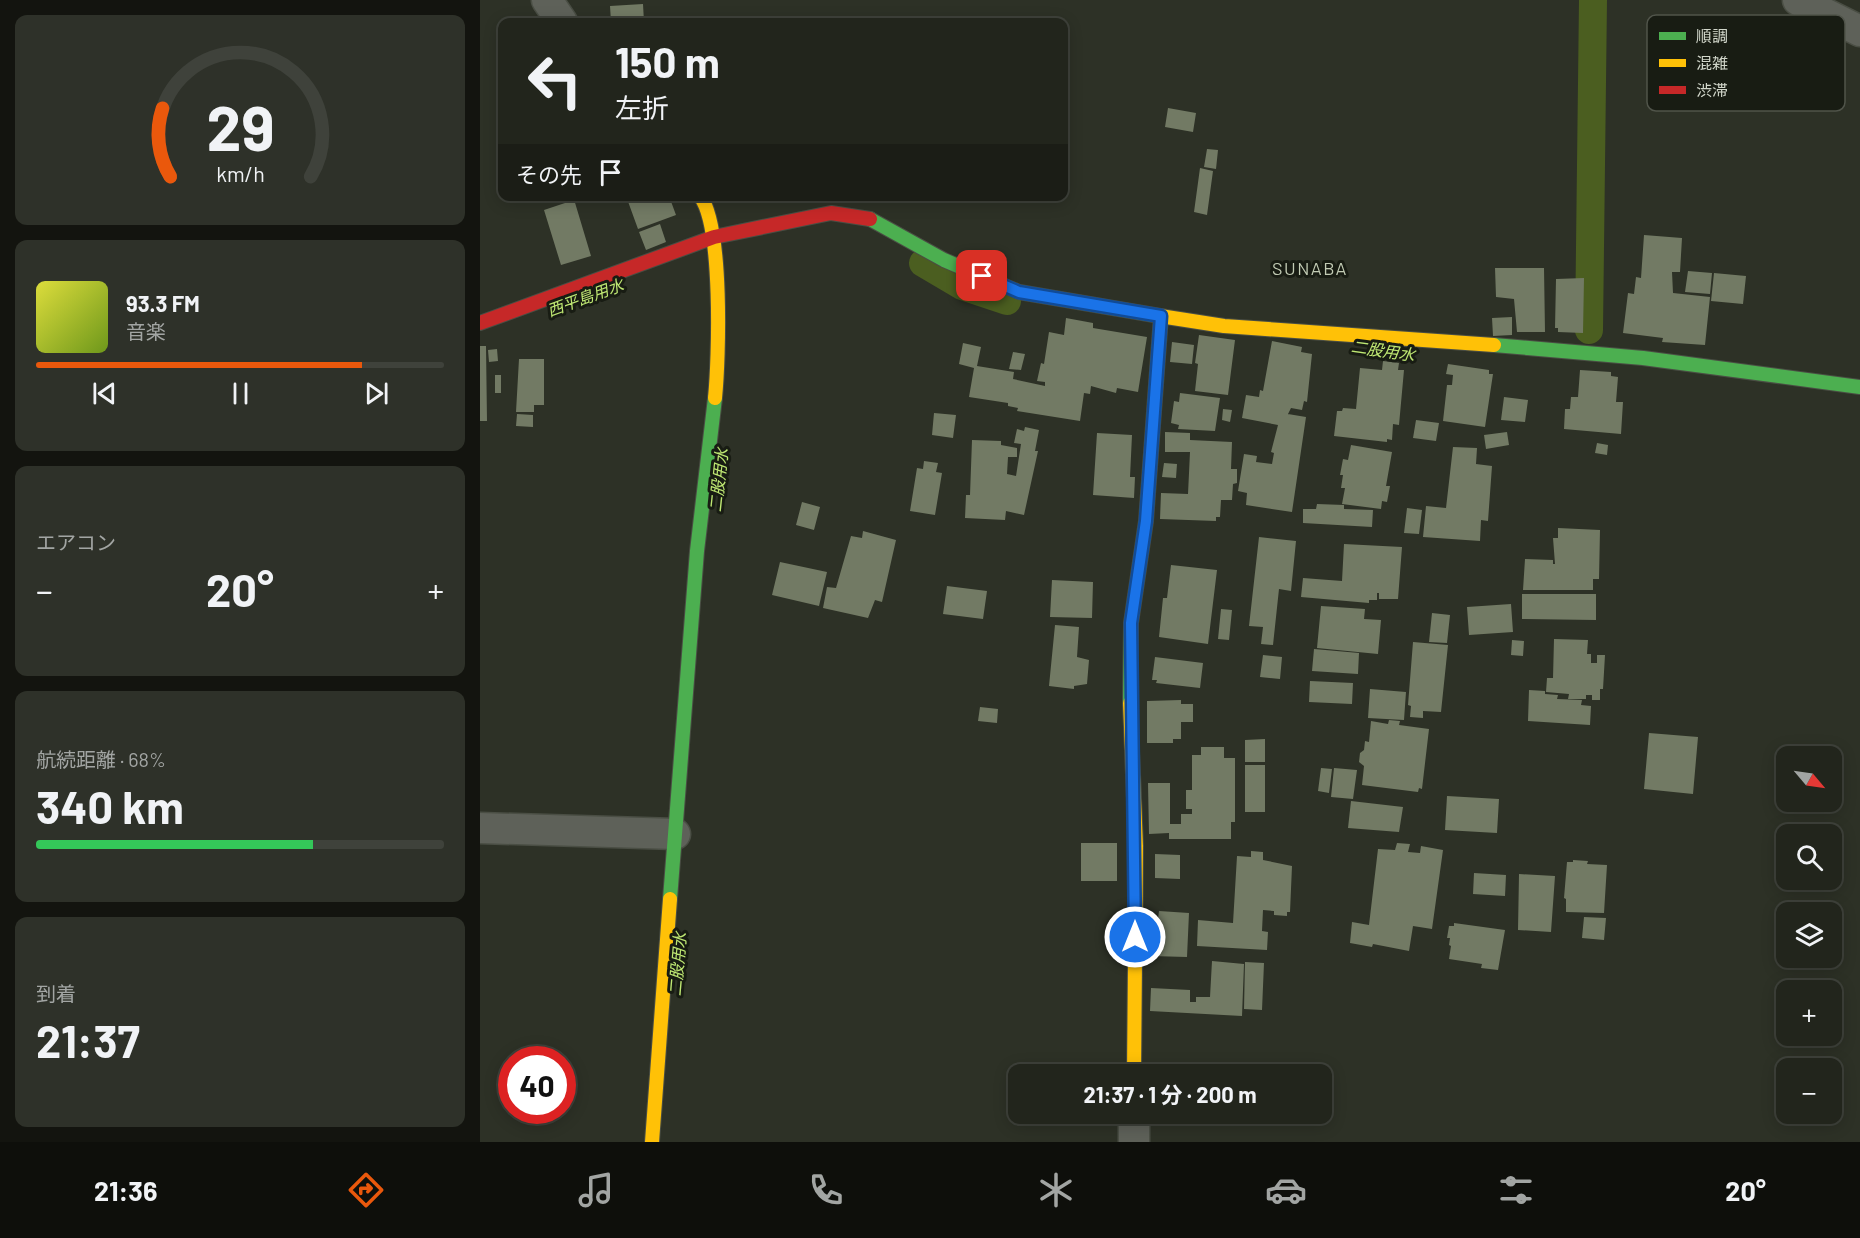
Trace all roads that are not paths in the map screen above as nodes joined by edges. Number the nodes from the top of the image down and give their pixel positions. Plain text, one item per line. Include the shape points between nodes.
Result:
1 (547, 0) edge
2 (1798, 0) edge
3 (1828, 15) edge
4 (559, 18) edge
5 (1845, 24) edge
6 (1860, 31) edge
7 (704, 201) edge
8 (714, 237) junction
9 (1161, 316) junction
10 (480, 323) edge
11 (1860, 387) edge
12 (480, 828) edge
13 (675, 834) junction
14 (1134, 1064) edge
15 (1134, 1124) edge
16 (652, 1142) edge
17 (1134, 1142) edge

1 - 4 street
2 - 3 street
5 - 6 street
7 - 8 street
8 - 9 street via 831,213 872,219 944,260 1019,292
8 - 10 street
8 - 13 street via 718,368 697,551
9 - 11 street via 1224,326 1643,358
9 - 14 street via 1146,521 1131,623 1136,846
12 - 13 street
13 - 16 street
15 - 17 street

